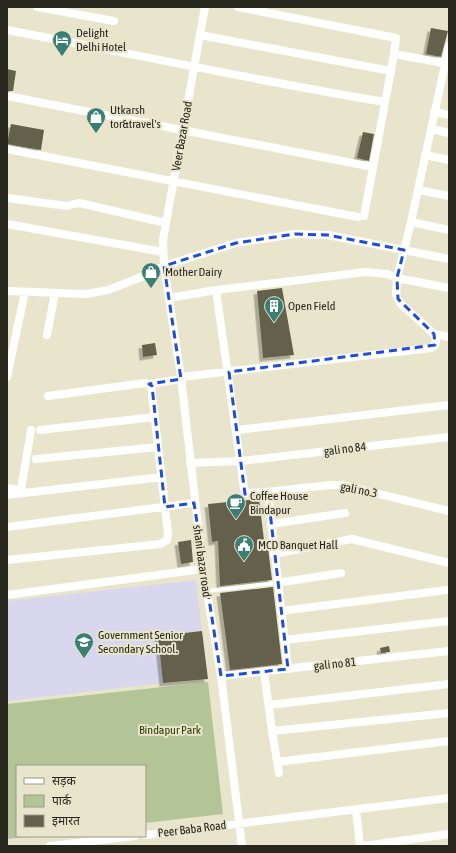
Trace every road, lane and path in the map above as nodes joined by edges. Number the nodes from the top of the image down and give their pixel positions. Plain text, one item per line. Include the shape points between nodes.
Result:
1 (37, 7) edge
2 (205, 7) edge
3 (238, 7) edge
4 (114, 21) dead end
5 (7, 30) edge
6 (200, 35) junction
7 (449, 46) edge
8 (394, 54) junction
9 (447, 64) edge
10 (195, 66) junction
11 (391, 71) junction
12 (7, 96) edge
13 (385, 102) junction
14 (434, 112) junction
15 (449, 115) edge
16 (183, 129) junction
17 (431, 129) junction
18 (449, 133) edge
19 (7, 149) edge
20 (425, 155) junction
21 (449, 160) edge
22 (373, 167) junction
23 (173, 182) junction
24 (418, 190) junction
25 (449, 196) edge
26 (7, 198) edge
27 (411, 222) junction
28 (166, 223) junction
29 (7, 224) edge
30 (449, 230) edge
31 (404, 250) junction
32 (163, 252) junction
33 (449, 259) edge
34 (164, 266) junction
35 (397, 278) junction
36 (449, 288) edge
37 (216, 290) junction
38 (7, 291) edge
39 (24, 292) junction
40 (55, 293) junction
41 (169, 298) junction
42 (434, 334) junction
43 (47, 335) dead end
44 (449, 337) edge
45 (228, 372) junction
46 (7, 376) edge
47 (181, 378) junction
48 (149, 384) junction
49 (48, 396) dead end
50 (449, 405) edge
51 (155, 417) junction
52 (31, 430) dead end
53 (40, 430) dead end
54 (237, 430) junction
55 (449, 437) edge
56 (158, 447) junction
57 (36, 459) dead end
58 (241, 461) junction
59 (190, 463) junction
60 (162, 477) junction
61 (7, 488) edge
62 (267, 492) junction
63 (7, 495) edge
64 (194, 503) junction
65 (165, 507) junction
66 (449, 511) edge
67 (345, 513) dead end
68 (271, 524) junction
69 (7, 527) edge
70 (274, 554) junction
71 (7, 560) edge
72 (449, 562) edge
73 (203, 569) junction
74 (341, 573) dead end
75 (277, 583) junction
76 (447, 590) dead end
77 (206, 591) junction
78 (7, 595) edge
79 (281, 611) junction
80 (449, 621) edge
81 (284, 640) junction
82 (449, 651) edge
83 (288, 669) junction
84 (264, 672) junction
85 (221, 676) junction
86 (449, 684) edge
87 (269, 705) junction
88 (449, 713) edge
89 (272, 731) junction
90 (449, 741) edge
91 (277, 762) junction
92 (278, 773) dead end
93 (449, 798) edge
94 (356, 810) junction
95 (239, 824) junction
96 (449, 834) edge
97 (146, 835) edge
98 (129, 837) edge
99 (96, 843) edge
100 (50, 846) edge
101 (242, 846) edge
102 (360, 846) edge
103 (364, 846) edge

1 - 4 street
2 - 6 street, Veer Bazar Road
3 - 8 street via 393,37 396,40
5 - 10 street
6 - 10 street, Veer Bazar Road
6 - 11 street
7 - 9 street
8 - 9 street
8 - 11 street
9 - 14 street
10 - 13 street
10 - 16 street, Veer Bazar Road
11 - 13 street
12 - 16 street
13 - 22 street
14 - 15 street
14 - 17 street
16 - 22 street
16 - 23 street, Veer Bazar Road
17 - 18 street
17 - 20 street
19 - 23 street
20 - 21 street
20 - 24 street
22 - 23 street via 361,216
23 - 28 street, Veer Bazar Road
24 - 25 street
24 - 27 street
26 - 28 street via 67,206 78,203
27 - 30 street
27 - 31 street
28 - 32 street, Veer Bazar Road
29 - 32 street
31 - 33 street
31 - 34 street via 328,235 295,234 236,243
31 - 35 street
32 - 34 street, Veer Bazar Road
34 - 40 street via 108,290 86,294
34 - 41 street, Veer Bazar Road
35 - 36 street
35 - 37 street via 387,274 366,272
35 - 42 street via 396,295 400,303
37 - 41 street
37 - 45 street
38 - 39 street
39 - 40 street
39 - 46 street
40 - 43 street
41 - 47 street, shani bazar road
42 - 44 street
42 - 45 street via 435,345 431,348
45 - 47 street
45 - 54 street
47 - 48 street
47 - 59 street, shani bazar road
48 - 49 street
48 - 51 street via 152,388
50 - 54 street
51 - 53 street
51 - 56 street
52 - 61 street via 21,490
54 - 58 street
55 - 58 street, gali no 84
56 - 57 street
56 - 60 street
58 - 59 street, gali no 84
58 - 62 street, gali no.3 via 245,492
59 - 64 street, shani bazar road
60 - 63 street
60 - 65 street
62 - 66 street, gali no.3 via 342,485
62 - 68 street
64 - 65 street
64 - 73 street, shani bazar road
65 - 69 street
65 - 71 street via 168,534 167,540 160,544
67 - 68 street
68 - 70 street
70 - 72 street via 352,539
70 - 75 street
73 - 77 street, shani bazar road
73 - 78 street
74 - 75 street
75 - 77 lane
75 - 79 street
76 - 79 street
77 - 85 street, shani bazar road
79 - 81 street
80 - 81 street
81 - 83 street
82 - 83 street, gali no 81
83 - 84 street, gali no 81
84 - 85 street, gali no 81
84 - 87 street
85 - 95 street, shani bazar road
86 - 87 street
87 - 89 street
88 - 89 street
89 - 91 street
90 - 91 street
91 - 92 street
93 - 94 street, Peer Baba Road
94 - 95 street, Peer Baba Road
94 - 102 street
95 - 97 street, Peer Baba Road
95 - 101 street, shani bazar road
96 - 103 street
98 - 99 street
99 - 100 street

